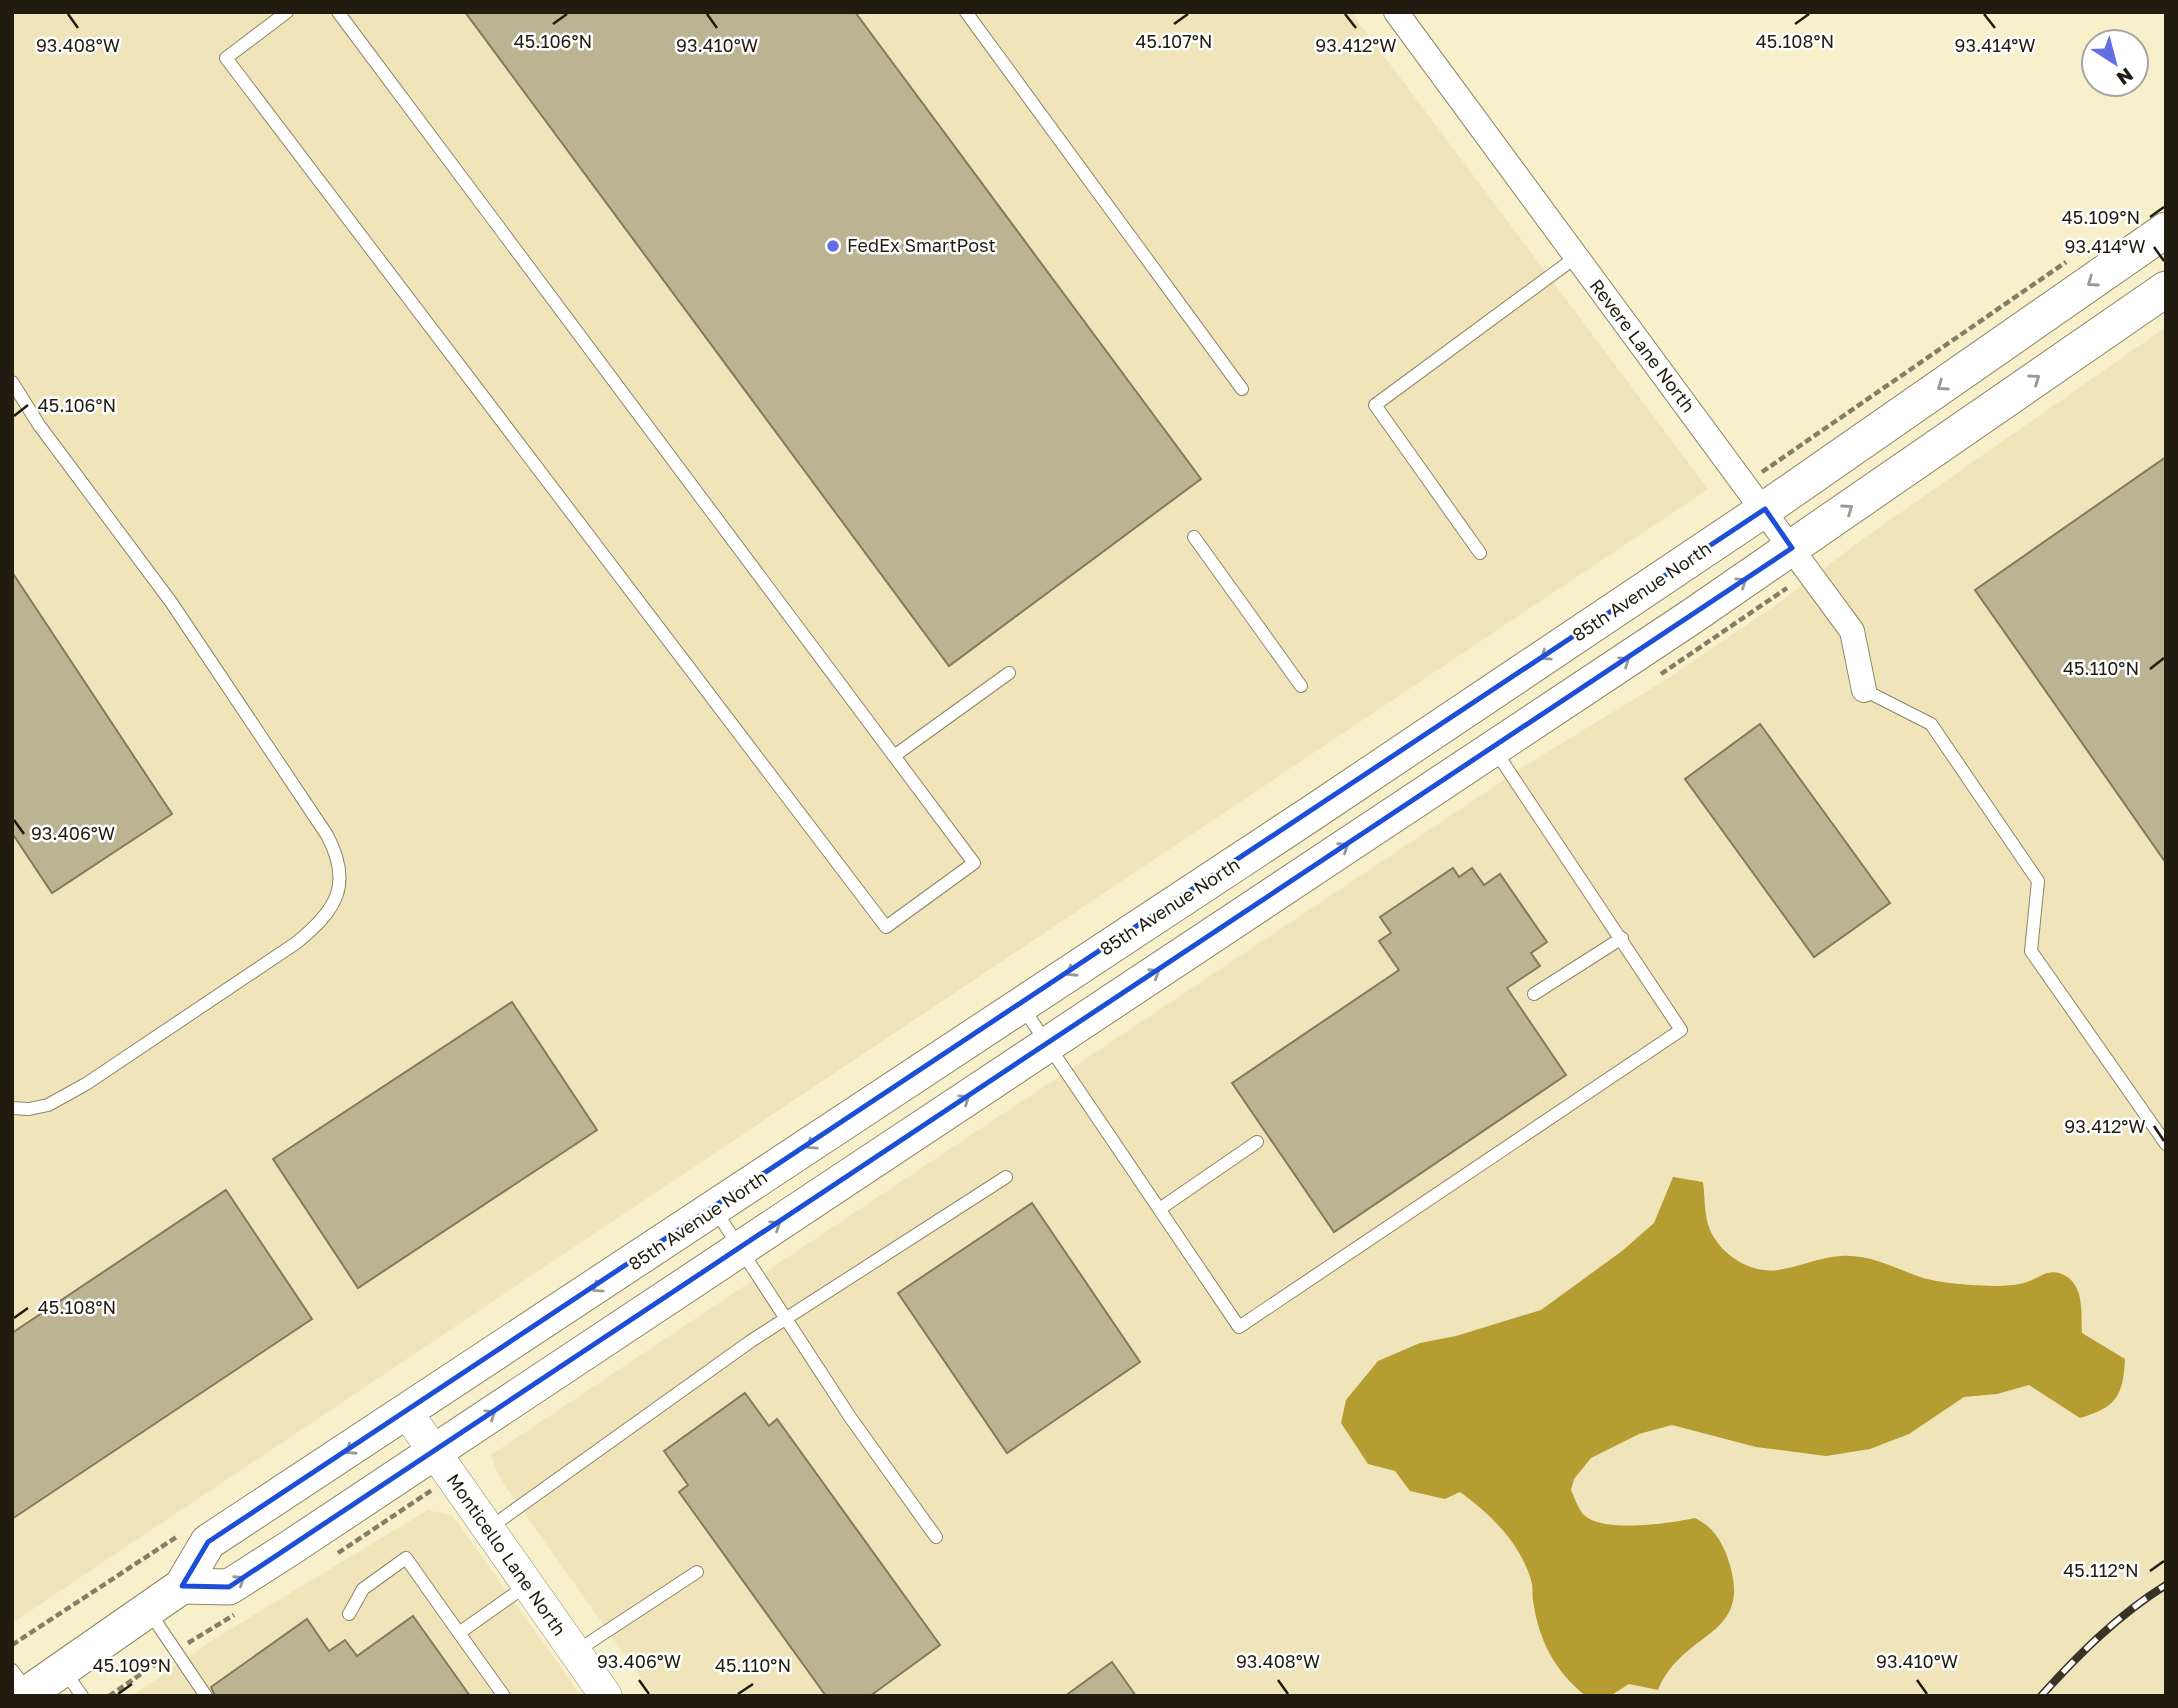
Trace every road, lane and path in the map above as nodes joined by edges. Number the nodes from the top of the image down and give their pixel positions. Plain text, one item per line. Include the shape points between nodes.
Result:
1 (287, 12) edge
2 (338, 12) edge
3 (966, 12) edge
4 (1396, 12) edge
5 (2166, 230) edge
6 (2077, 255) dead end
7 (1576, 257) junction
8 (2166, 289) edge
9 (12, 382) edge
10 (1242, 389) dead end
11 (1782, 457) dead end
12 (1765, 509) junction
13 (1194, 537) dead end
14 (1792, 548) junction
15 (1480, 553) dead end
16 (1009, 673) dead end
17 (1301, 686) dead end
18 (1864, 690) joint
19 (1493, 749) junction
20 (894, 756) junction
21 (1622, 938) junction
22 (1534, 994) dead end
23 (1021, 1005) junction
24 (1048, 1044) junction
25 (12, 1108) edge
26 (1257, 1142) dead end
27 (2166, 1144) edge
28 (1006, 1177) dead end
29 (1161, 1208) junction
30 (715, 1210) junction
31 (741, 1248) junction
32 (786, 1318) junction
33 (407, 1413) junction
34 (434, 1452) junction
35 (488, 1529) junction
36 (936, 1537) dead end
37 (697, 1572) dead end
38 (527, 1584) junction
39 (183, 1586) junction
40 (147, 1610) junction
41 (349, 1614) dead end
42 (459, 1633) junction
43 (575, 1652) junction
44 (72, 1682) edge
45 (22, 1686) edge
46 (206, 1696) edge
47 (504, 1696) edge
48 (606, 1696) edge

1 - 20 lane via 226,58 886,927 974,863
2 - 20 lane
3 - 10 lane
4 - 7 street, Revere Lane North
5 -> 12 main road, 85th Avenue North
6 - 11 path
7 - 12 street, Revere Lane North
7 - 15 lane via 1375,405
14 -> 8 main road
9 - 25 lane via 171,603 327,835 340,866 341,882 327,916 296,943 86,1084 48,1105
12 - 14 street, Revere Lane North
12 -> 23 main road, 85th Avenue North
13 - 17 lane
14 - 18 street, Revere Lane North via 1852,631
19 -> 14 main road
16 - 20 lane
18 - 27 lane via 1931,724 2038,881 2031,951
19 - 21 lane
24 -> 19 main road
21 - 22 lane
21 - 29 lane via 1681,1030 1239,1327
23 - 24 lane
23 -> 30 main road, 85th Avenue North
24 - 29 lane
31 -> 24 main road
26 - 29 lane
28 - 32 lane
30 - 31 lane
30 -> 33 main road, 85th Avenue North
31 - 32 lane
34 -> 31 main road
32 - 35 lane
32 - 36 lane via 850,1418
33 - 34 street, Monticello Lane North
33 -> 39 main road, 85th Avenue North via 208,1542
34 - 35 street, Monticello Lane North
39 -> 34 main road via 229,1587
35 - 38 street, Monticello Lane North
37 - 43 lane
38 - 42 lane
38 - 43 street, Monticello Lane North
39 - 40 main road, 85th Avenue North
40 - 44 main road, 85th Avenue North
40 - 46 lane
41 - 42 lane via 363,1589 406,1558
42 - 47 lane
43 - 48 street, Monticello Lane North
44 - 45 main road, 85th Avenue North

